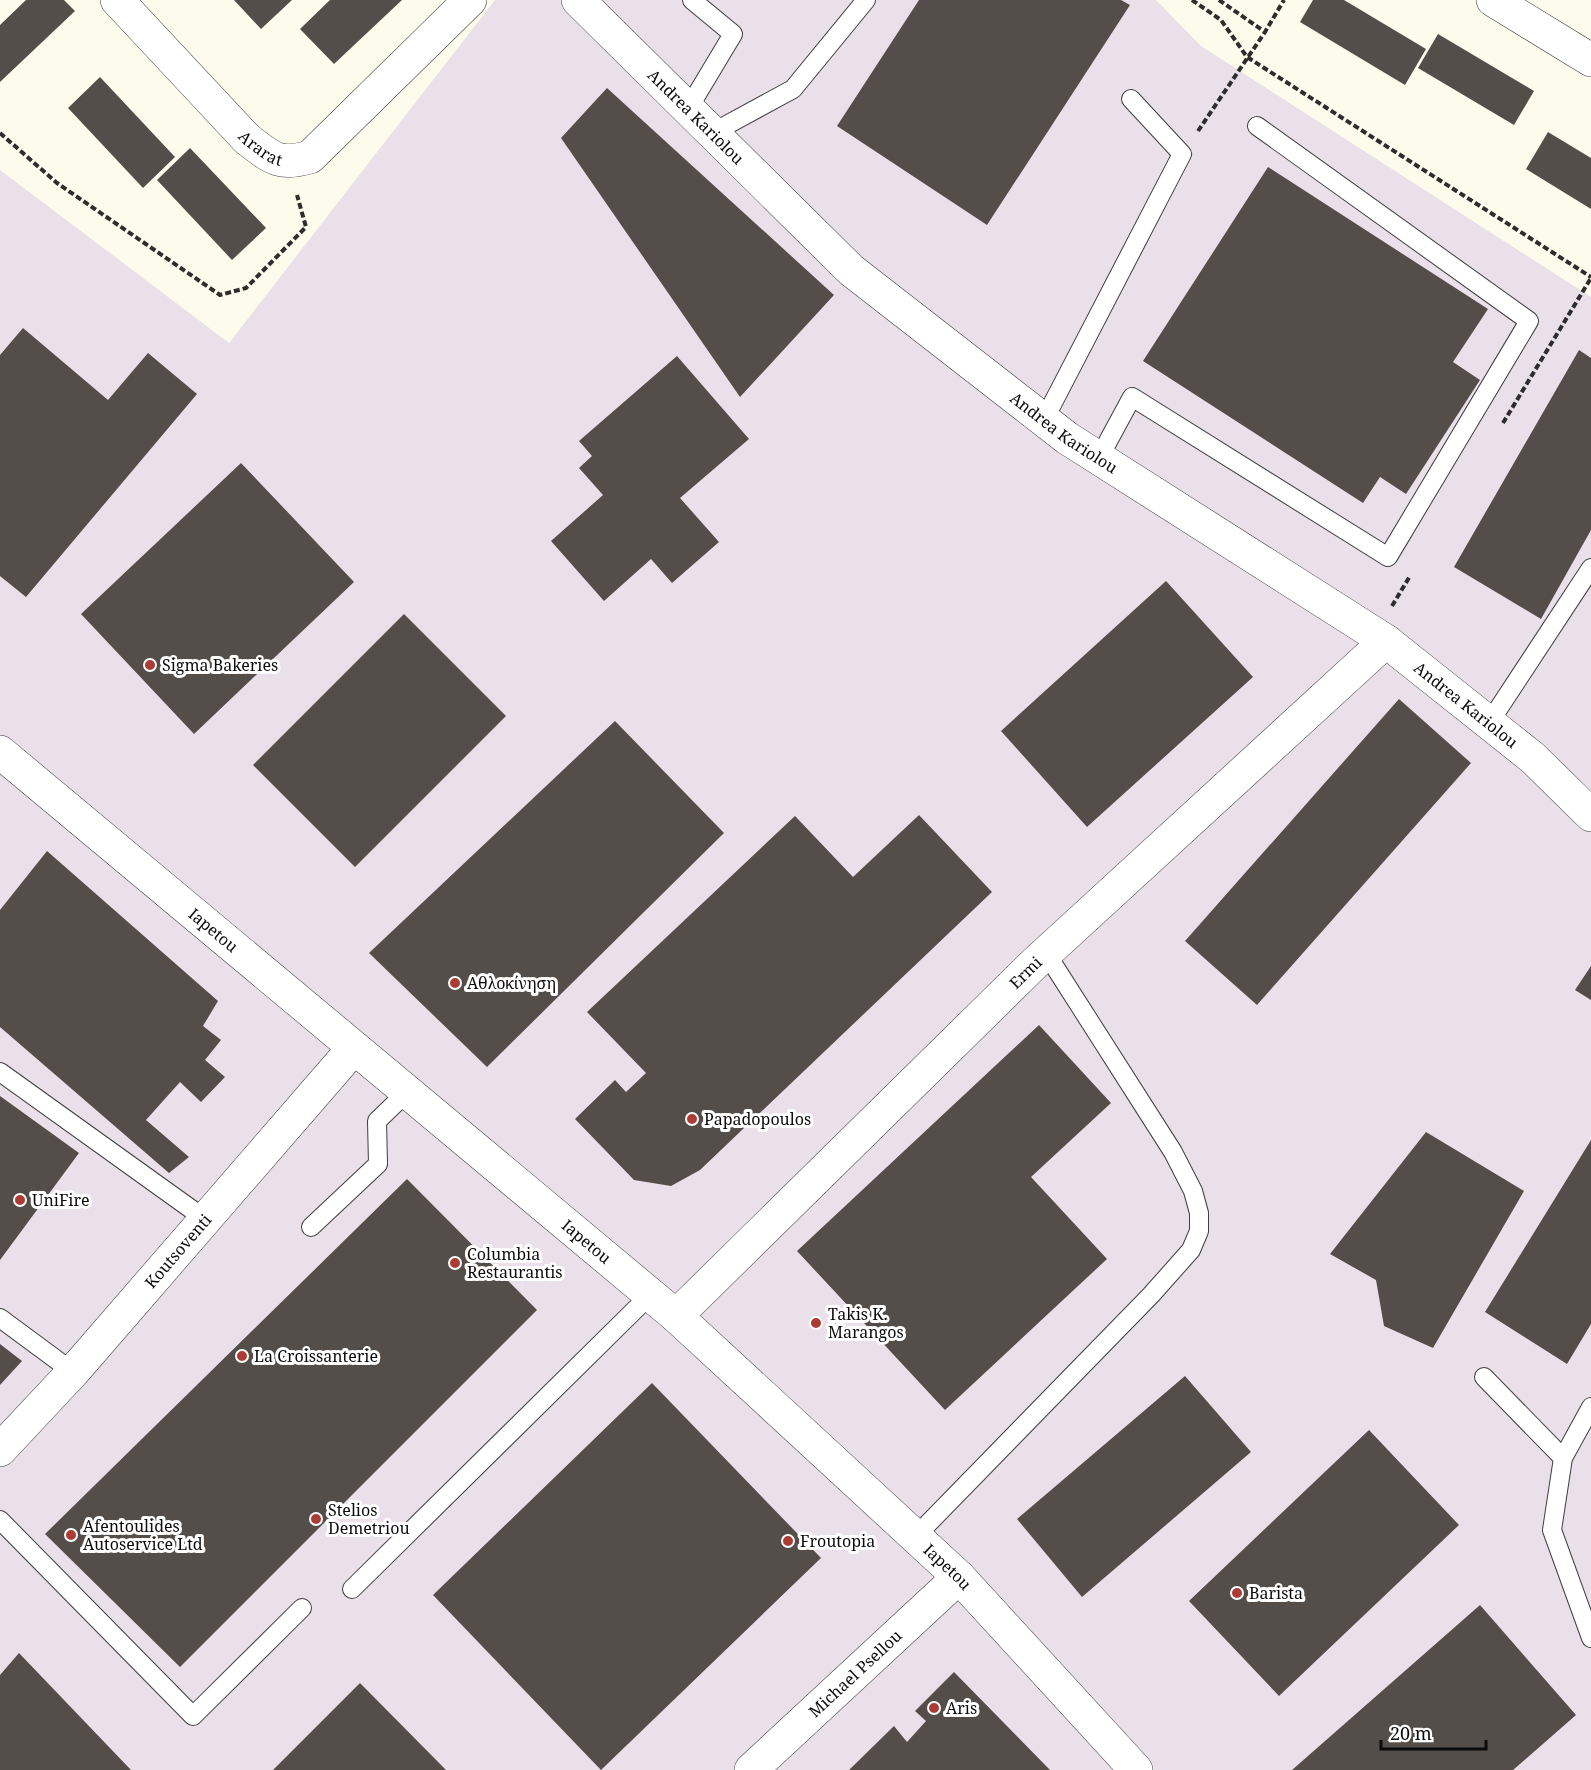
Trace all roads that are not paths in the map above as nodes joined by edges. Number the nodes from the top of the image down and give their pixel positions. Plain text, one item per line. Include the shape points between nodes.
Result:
1 (117, 0) edge
2 (470, 0) edge
3 (578, 0) edge
4 (692, 0) edge
5 (866, 0) edge
6 (1493, 0) edge
7 (1591, 60) edge
8 (1131, 99) dead end
9 (688, 109) junction
10 (1257, 126) dead end
11 (712, 133) junction
12 (1044, 420) junction
13 (1099, 458) junction
14 (1591, 568) edge
15 (1386, 641) junction
16 (1489, 723) junction
17 (0, 752) edge
18 (1591, 815) edge
19 (1046, 953) junction
20 (353, 1049) junction
21 (0, 1072) edge
22 (406, 1093) junction
23 (205, 1219) junction
24 (311, 1227) dead end
25 (650, 1294) junction
26 (676, 1316) junction
27 (0, 1318) edge
28 (73, 1372) junction
29 (1484, 1377) dead end
30 (1591, 1407) edge
31 (0, 1450) edge
32 (1563, 1458) junction
33 (0, 1520) edge
34 (915, 1537) junction
35 (959, 1577) junction
36 (352, 1589) dead end
37 (302, 1608) dead end
38 (1591, 1638) edge
39 (751, 1770) edge
40 (1136, 1770) edge

1 - 2 street, Ararat via 248,139 272,158 289,163 310,157
3 - 9 street, Andrea Kariolou
4 - 9 lane via 733,34
5 - 11 lane via 794,89
6 - 7 street
8 - 12 lane via 1182,154
9 - 11 street, Andrea Kariolou
10 - 13 lane via 1529,321 1388,557 1132,397
11 - 12 street, Andrea Kariolou via 852,270
12 - 13 street, Andrea Kariolou
13 - 15 street, Andrea Kariolou
14 - 16 lane
15 - 16 street, Andrea Kariolou
15 - 19 street, Ermi
16 - 18 street, Andrea Kariolou via 1533,758
17 - 20 street, Iapetou
19 - 26 street, Ermi
19 - 34 lane via 1173,1152 1193,1191 1199,1231 1191,1250 1151,1295
20 - 22 street, Iapetou
20 - 23 street, Koutsoventi
21 - 23 lane
22 - 24 lane via 377,1121 378,1164
22 - 25 street, Iapetou
23 - 28 street, Koutsoventi
25 - 26 street, Iapetou
25 - 36 lane
26 - 34 street, Iapetou
27 - 28 lane
28 - 31 street, Koutsoventi
29 - 32 lane
30 - 32 lane
32 - 38 lane via 1552,1530
33 - 37 lane via 193,1716
34 - 35 street, Iapetou
35 - 39 street, Michael Psellou
35 - 40 street, Iapetou

